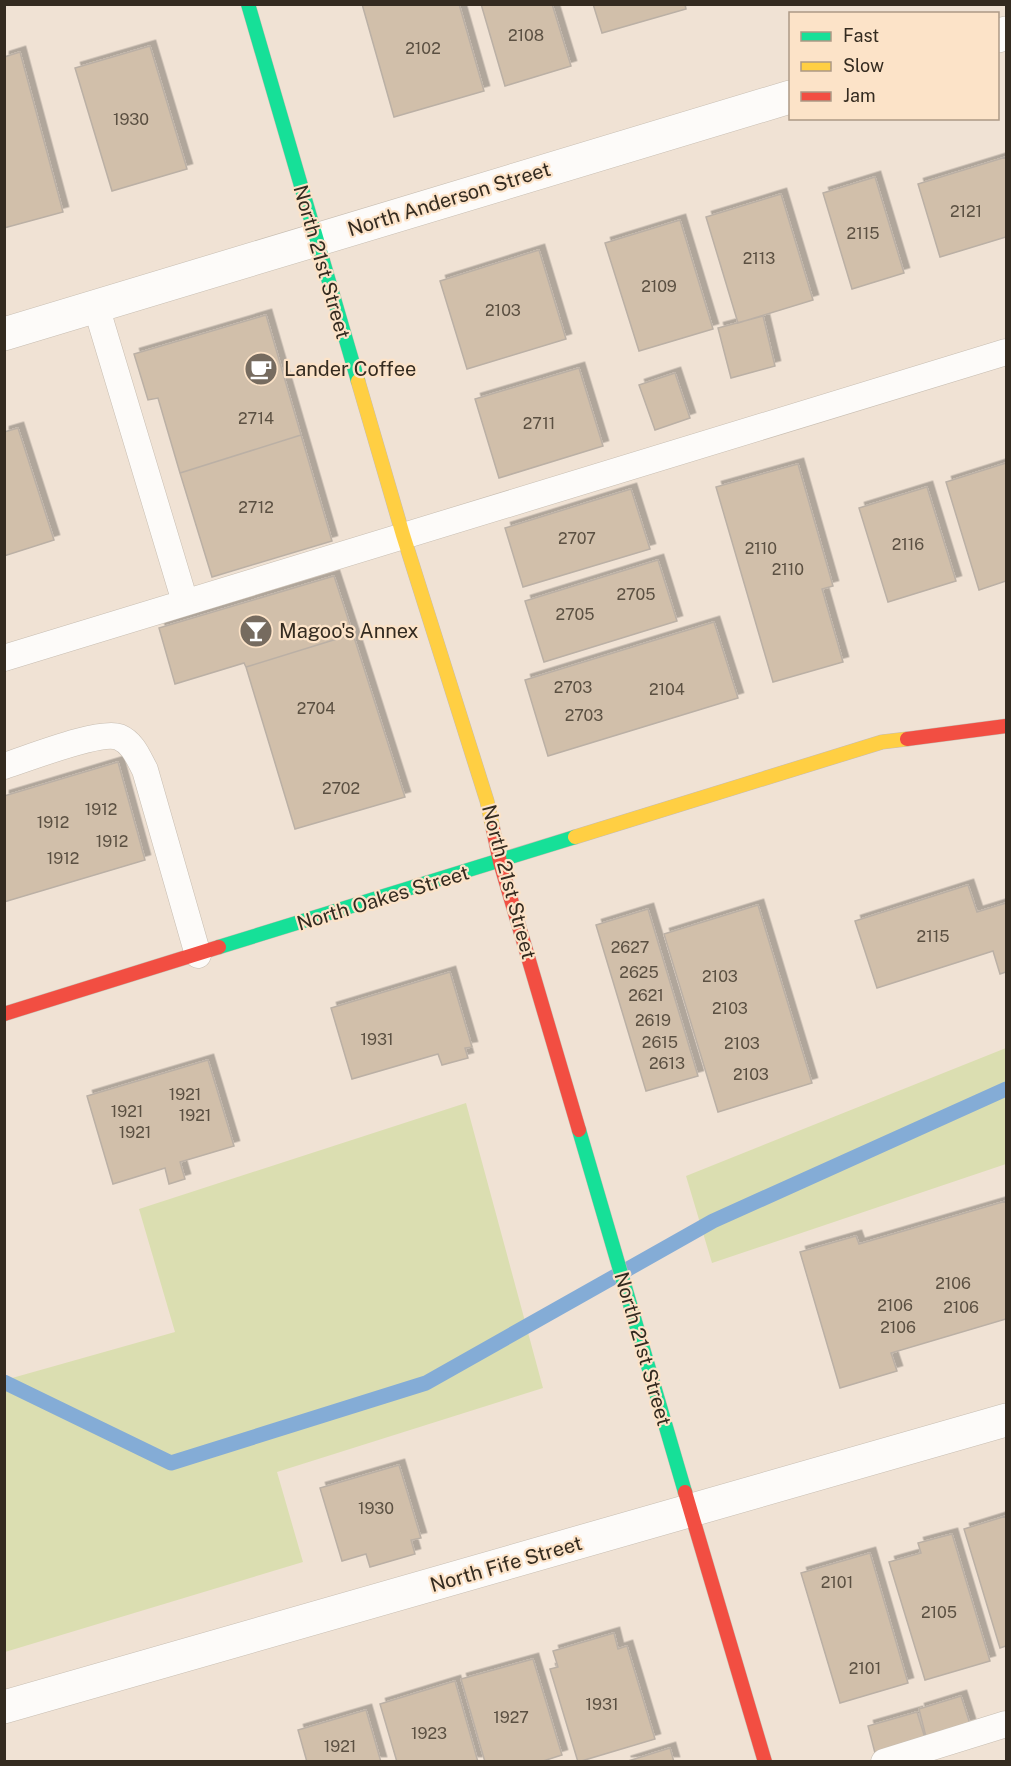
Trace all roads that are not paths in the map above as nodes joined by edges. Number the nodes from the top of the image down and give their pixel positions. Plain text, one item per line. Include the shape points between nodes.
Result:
1 (248, 4) edge
2 (789, 97) edge
3 (315, 239) junction
4 (96, 306) junction
5 (4, 334) edge
6 (1006, 352) edge
7 (403, 535) junction
8 (185, 602) junction
9 (4, 658) edge
10 (1006, 726) edge
11 (4, 766) edge
12 (500, 862) junction
13 (198, 955) junction
14 (4, 1014) edge
15 (1006, 1420) edge
16 (691, 1512) junction
17 (4, 1707) edge
18 (1006, 1724) edge
19 (765, 1761) edge
20 (884, 1761) edge

1 - 3 main road, North 21st Street
2 - 3 street, North Anderson Street
3 - 4 street, North Anderson Street
3 - 7 main road, North 21st Street
4 - 5 street, North Anderson Street
4 - 8 lane
6 - 7 lane
7 - 8 lane
7 - 12 main road, North 21st Street via 487,801
8 - 9 lane
10 - 12 main road, North Oakes Street via 882,742
11 - 13 lane via 95,737 119,737 133,747 145,770
12 - 13 main road, North Oakes Street
12 - 16 main road, North 21st Street
13 - 14 main road, North Oakes Street
15 - 16 street, North Fife Street
16 - 17 street, North Fife Street
16 - 19 main road, North 21st Street
18 - 20 lane

